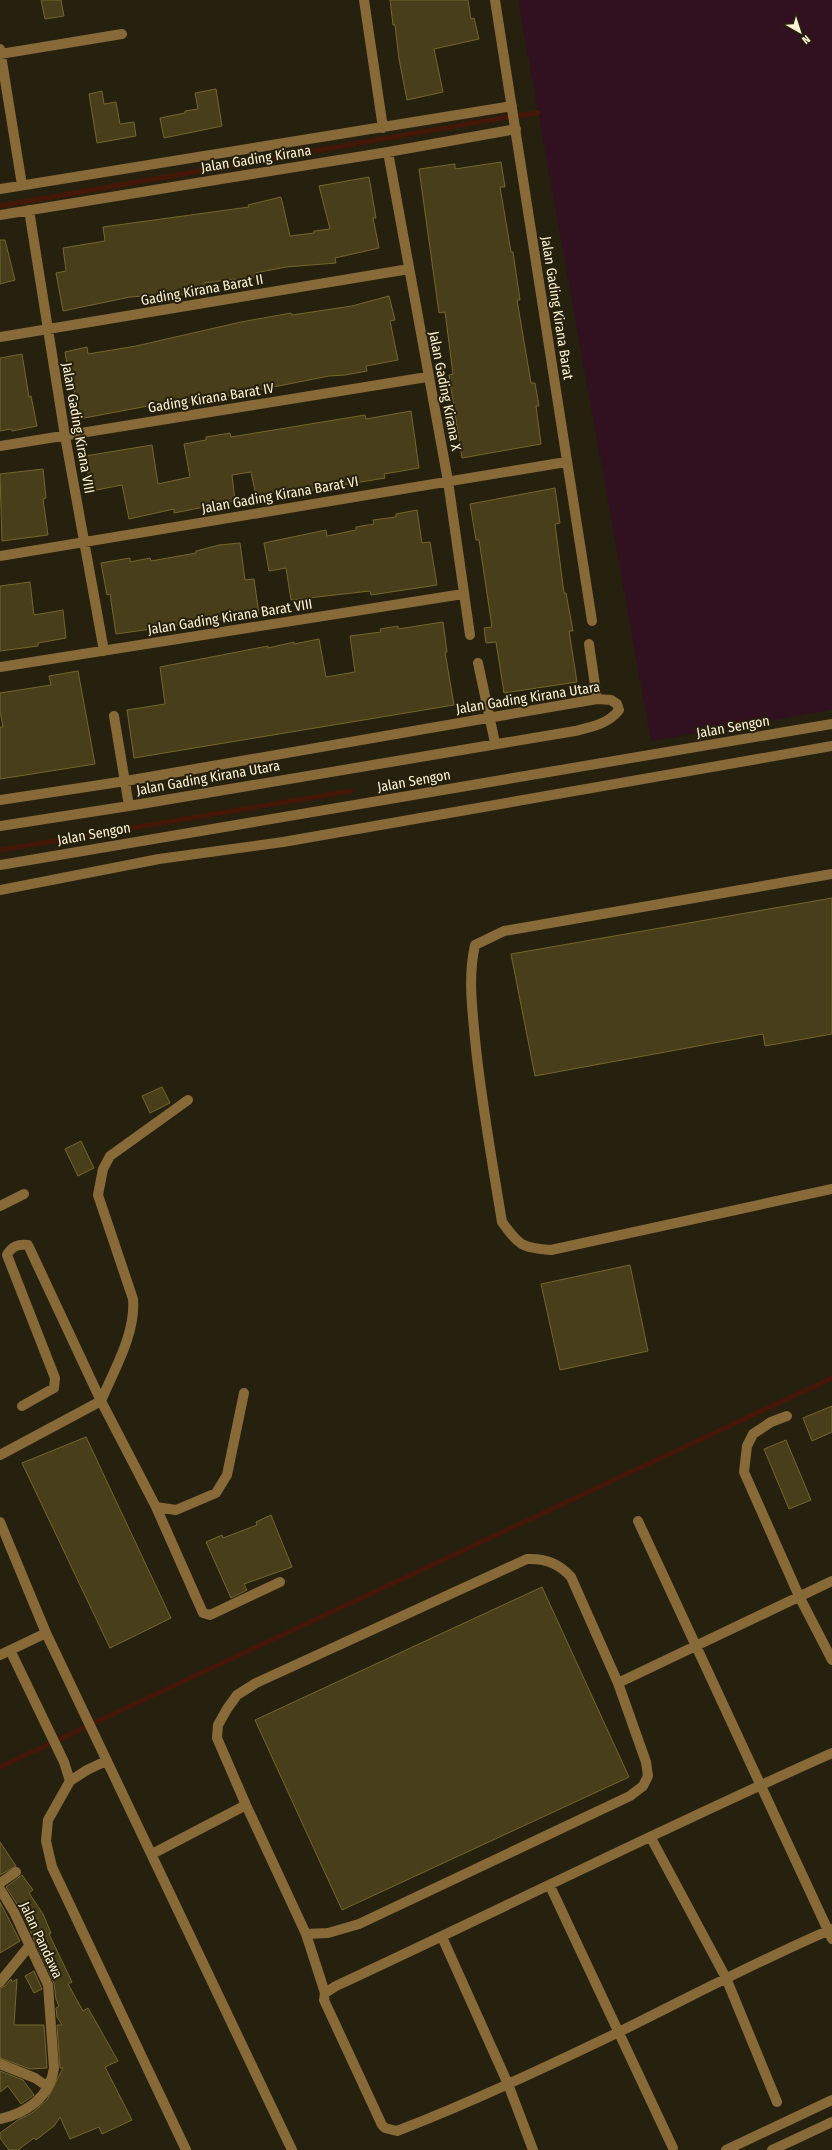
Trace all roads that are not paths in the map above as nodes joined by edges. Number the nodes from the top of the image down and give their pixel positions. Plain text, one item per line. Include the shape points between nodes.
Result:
1 (364, 0) edge
2 (495, 0) edge
3 (122, 34) dead end
4 (0, 52) edge
5 (512, 106) junction
6 (383, 128) junction
7 (516, 129) junction
8 (388, 152) junction
9 (22, 185) junction
10 (0, 188) edge
11 (29, 210) junction
12 (0, 215) edge
13 (409, 269) junction
14 (47, 330) junction
15 (0, 337) edge
16 (427, 377) junction
17 (65, 436) junction
18 (0, 446) edge
19 (566, 462) junction
20 (448, 481) junction
21 (83, 543) junction
22 (0, 556) edge
23 (463, 594) junction
24 (592, 621) dead end
25 (470, 635) dead end
26 (590, 644) dead end
27 (104, 651) junction
28 (478, 663) dead end
29 (0, 667) edge
30 (597, 699) junction
31 (114, 716) dead end
32 (491, 718) junction
33 (832, 724) edge
34 (495, 743) junction
35 (832, 746) edge
36 (126, 781) junction
37 (0, 800) edge
38 (129, 806) junction
39 (0, 826) edge
40 (0, 865) edge
41 (832, 874) edge
42 (0, 890) edge
43 (188, 1100) dead end
44 (832, 1189) edge
45 (24, 1194) dead end
46 (0, 1206) edge
47 (244, 1393) dead end
48 (101, 1401) junction
49 (22, 1406) dead end
50 (787, 1416) dead end
51 (0, 1455) edge
52 (156, 1507) junction
53 (638, 1521) dead end
54 (1, 1527) edge
55 (832, 1581) edge
56 (280, 1582) dead end
57 (799, 1596) junction
58 (46, 1633) junction
59 (695, 1645) junction
60 (10, 1650) junction
61 (0, 1656) edge
62 (832, 1660) edge
63 (618, 1683) junction
64 (832, 1753) edge
65 (105, 1758) junction
66 (70, 1781) junction
67 (761, 1785) junction
68 (246, 1805) junction
69 (651, 1838) junction
70 (152, 1854) junction
71 (16, 1872) dead end
72 (0, 1883) edge
73 (550, 1886) junction
74 (0, 1889) edge
75 (831, 1933) edge
76 (306, 1934) junction
77 (442, 1937) junction
78 (30, 1945) junction
79 (726, 1978) junction
80 (0, 1982) edge
81 (325, 1993) junction
82 (618, 2032) junction
83 (0, 2064) edge
84 (508, 2084) junction
85 (48, 2087) junction
86 (832, 2100) edge
87 (777, 2102) dead end
88 (0, 2119) edge
89 (832, 2122) edge
90 (673, 2148) dead end
91 (186, 2150) edge
92 (292, 2150) edge
93 (533, 2150) edge
94 (726, 2150) edge
95 (772, 2150) edge

1 - 6 street
2 - 5 street, Jalan Gading Kirana Barat
3 - 4 street
4 - 9 street
5 - 6 street, Jalan Gading Kirana
5 - 7 street, Jalan Gading Kirana Barat
6 - 9 street, Jalan Gading Kirana
7 - 8 street, Jalan Gading Kirana
7 - 19 street, Jalan Gading Kirana Barat
8 - 11 street, Jalan Gading Kirana
8 - 13 street, Jalan Gading Kirana X
9 - 10 street, Jalan Gading Kirana
11 - 12 street, Jalan Gading Kirana
11 - 14 street, Jalan Gading Kirana VIII
13 - 14 street, Gading Kirana Barat II
13 - 16 street, Jalan Gading Kirana X
14 - 15 street, Gading Kirana Barat II
14 - 17 street, Jalan Gading Kirana VIII
16 - 17 street, Gading Kirana Barat IV
16 - 20 street, Jalan Gading Kirana X
17 - 18 street, Gading Kirana Barat IV
17 - 21 street, Jalan Gading Kirana VIII
19 - 20 street, Jalan Gading Kirana Barat VI
19 - 24 street, Jalan Gading Kirana Barat
20 - 21 street, Jalan Gading Kirana Barat VI
20 - 23 street, Jalan Gading Kirana X
21 - 22 street, Jalan Gading Kirana Barat VI
21 - 27 street, Jalan Gading Kirana VIII
23 - 25 street, Jalan Gading Kirana X
23 - 27 street, Jalan Gading Kirana Barat VIII
26 - 30 street
27 - 29 street, Jalan Gading Kirana Barat VIII
28 - 32 street
30 - 32 street, Jalan Gading Kirana Utara
30 - 34 street, Jalan Gading Kirana Utara via 611,700 617,704 619,710 614,717 594,726
31 - 36 street
32 - 34 street
32 - 36 street, Jalan Gading Kirana Utara
33 - 40 street, Jalan Sengon
34 - 38 street, Jalan Gading Kirana Utara
35 - 42 street via 290,841 159,860
36 - 37 street, Jalan Gading Kirana Utara
36 - 38 street
38 - 39 street, Jalan Gading Kirana Utara
41 - 44 street via 504,931 475,945 471,963 479,1078 502,1222 516,1241 528,1248 550,1250
43 - 48 street via 110,1156 103,1168 98,1195 133,1299 134,1313 127,1338
45 - 46 street
47 - 52 street via 227,1475 216,1494 176,1510
48 - 49 street via 28,1245 20,1244 11,1248 7,1255 55,1378 54,1388
48 - 51 street
48 - 52 street
50 - 57 street via 771,1422 753,1434 746,1446 744,1472
52 - 56 street via 203,1612 210,1615
53 - 59 street
54 - 58 street
55 - 57 street
57 - 59 street
57 - 62 street
58 - 60 street
58 - 65 street
59 - 63 street
59 - 67 street
60 - 61 street
60 - 66 street via 64,1762
63 - 68 street via 571,1577 565,1569 555,1563 541,1558 528,1559 256,1683 237,1695 218,1725 218,1738
63 - 76 street via 646,1762 648,1776 643,1786 630,1796 359,1924 328,1933
64 - 67 street
65 - 66 street
65 - 70 street
66 - 91 street via 48,1820 46,1841 52,1867
67 - 69 street
67 - 75 street
68 - 70 street
68 - 76 street
69 - 73 street
69 - 79 street
70 - 92 street
71 - 72 street
73 - 77 street
73 - 82 street
74 - 78 street, Jalan Pandawa
75 - 79 street
76 - 81 street
77 - 81 street
77 - 84 street
78 - 80 street
78 - 85 street, Jalan Pandawa via 42,1969 50,1994 54,2068
79 - 82 street
79 - 87 street
81 - 84 street via 324,2000 385,2128 397,2131
82 - 84 street
82 - 90 street
83 - 85 street via 34,2078
84 - 93 street
85 - 88 street, Jalan Pandawa via 32,2106 14,2116
86 - 94 street
89 - 95 street

